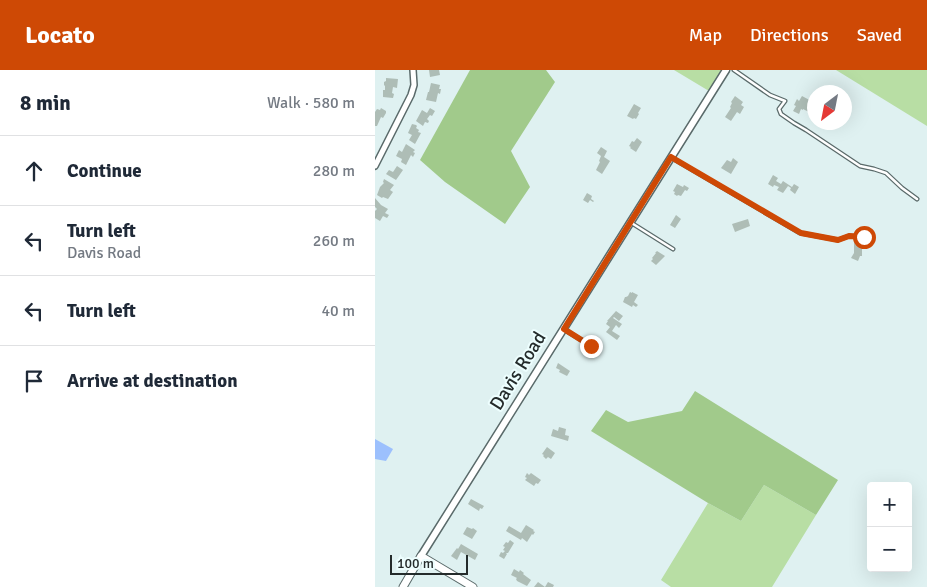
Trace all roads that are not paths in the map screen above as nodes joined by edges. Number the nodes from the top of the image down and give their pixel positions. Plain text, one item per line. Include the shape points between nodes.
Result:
1 (413, 70) edge
2 (725, 70) edge
3 (733, 70) edge
4 (671, 157) junction
5 (375, 166) edge
6 (917, 199) dead end
7 (630, 222) junction
8 (864, 237) dead end
9 (673, 249) dead end
10 (564, 329) junction
11 (591, 346) dead end
12 (421, 556) junction
13 (403, 587) edge
14 (473, 587) edge

1 - 5 street via 411,95
2 - 4 street, Davis Road
3 - 6 lane via 770,95 785,100 779,109 793,123 860,166 885,173
4 - 7 street, Davis Road
4 - 8 lane via 801,233 838,240 849,236
7 - 9 lane
7 - 10 street, Davis Road
10 - 11 lane
10 - 12 street, Davis Road
12 - 13 main road, Davis Road
12 - 14 main road

